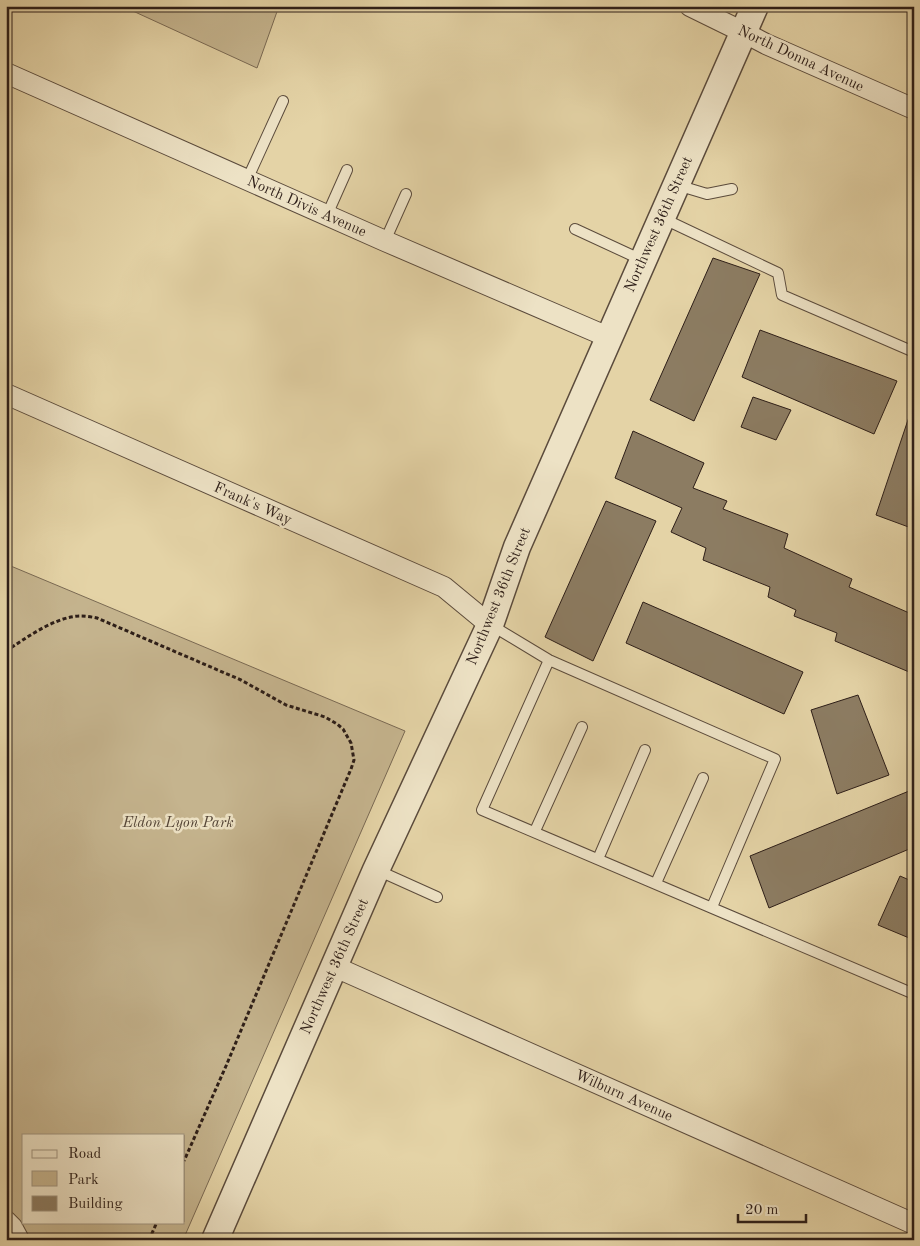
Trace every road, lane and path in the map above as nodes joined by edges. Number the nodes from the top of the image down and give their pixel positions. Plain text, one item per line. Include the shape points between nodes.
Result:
1 (690, 6) edge
2 (755, 6) edge
3 (744, 32) junction
4 (6, 72) edge
5 (283, 101) dead end
6 (914, 109) edge
7 (347, 170) dead end
8 (247, 180) junction
9 (676, 185) junction
10 (732, 188) dead end
11 (406, 194) dead end
12 (327, 215) junction
13 (661, 217) junction
14 (575, 229) dead end
15 (385, 241) junction
16 (642, 260) junction
17 (608, 337) junction
18 (914, 352) edge
19 (6, 394) edge
20 (490, 625) junction
21 (6, 651) edge
22 (548, 660) junction
23 (582, 727) dead end
24 (645, 750) dead end
25 (702, 778) dead end
26 (536, 831) junction
27 (598, 859) junction
28 (376, 870) junction
29 (656, 883) junction
30 (437, 897) dead end
31 (712, 907) junction
32 (333, 966) junction
33 (914, 994) edge
34 (185, 1159) edge
35 (6, 1221) edge
36 (156, 1224) edge
37 (914, 1224) edge
38 (19, 1240) edge
39 (150, 1240) edge
40 (215, 1240) edge

1 - 3 street, North Donna Avenue
2 - 3 street, Northwest 36th Street
3 - 6 street, North Donna Avenue
3 - 9 street, Northwest 36th Street
4 - 8 street, North Divis Avenue
5 - 8 lane
7 - 12 lane
8 - 12 street, North Divis Avenue
9 - 10 lane via 707,194
9 - 13 street, Northwest 36th Street
11 - 15 lane
12 - 15 street, North Divis Avenue
13 - 16 street, Northwest 36th Street
13 - 18 lane via 778,273 782,295
14 - 16 lane
15 - 17 street, North Divis Avenue
16 - 17 street, Northwest 36th Street
17 - 20 street, Northwest 36th Street via 517,547
19 - 20 street, Frank's Way via 444,587
20 - 22 lane
20 - 28 street, Northwest 36th Street
21 - 34 path via 65,618 97,618 241,680 286,705 325,718 343,729 351,743 354,760 351,769
22 - 26 lane via 482,810
22 - 31 lane via 775,759
23 - 26 lane
24 - 27 lane
25 - 29 lane
26 - 27 lane
27 - 29 lane
28 - 30 lane
28 - 32 street, Northwest 36th Street
29 - 31 lane
31 - 33 lane
32 - 37 street, Wilburn Avenue
32 - 40 street, Northwest 36th Street
35 - 38 street
36 - 39 path

